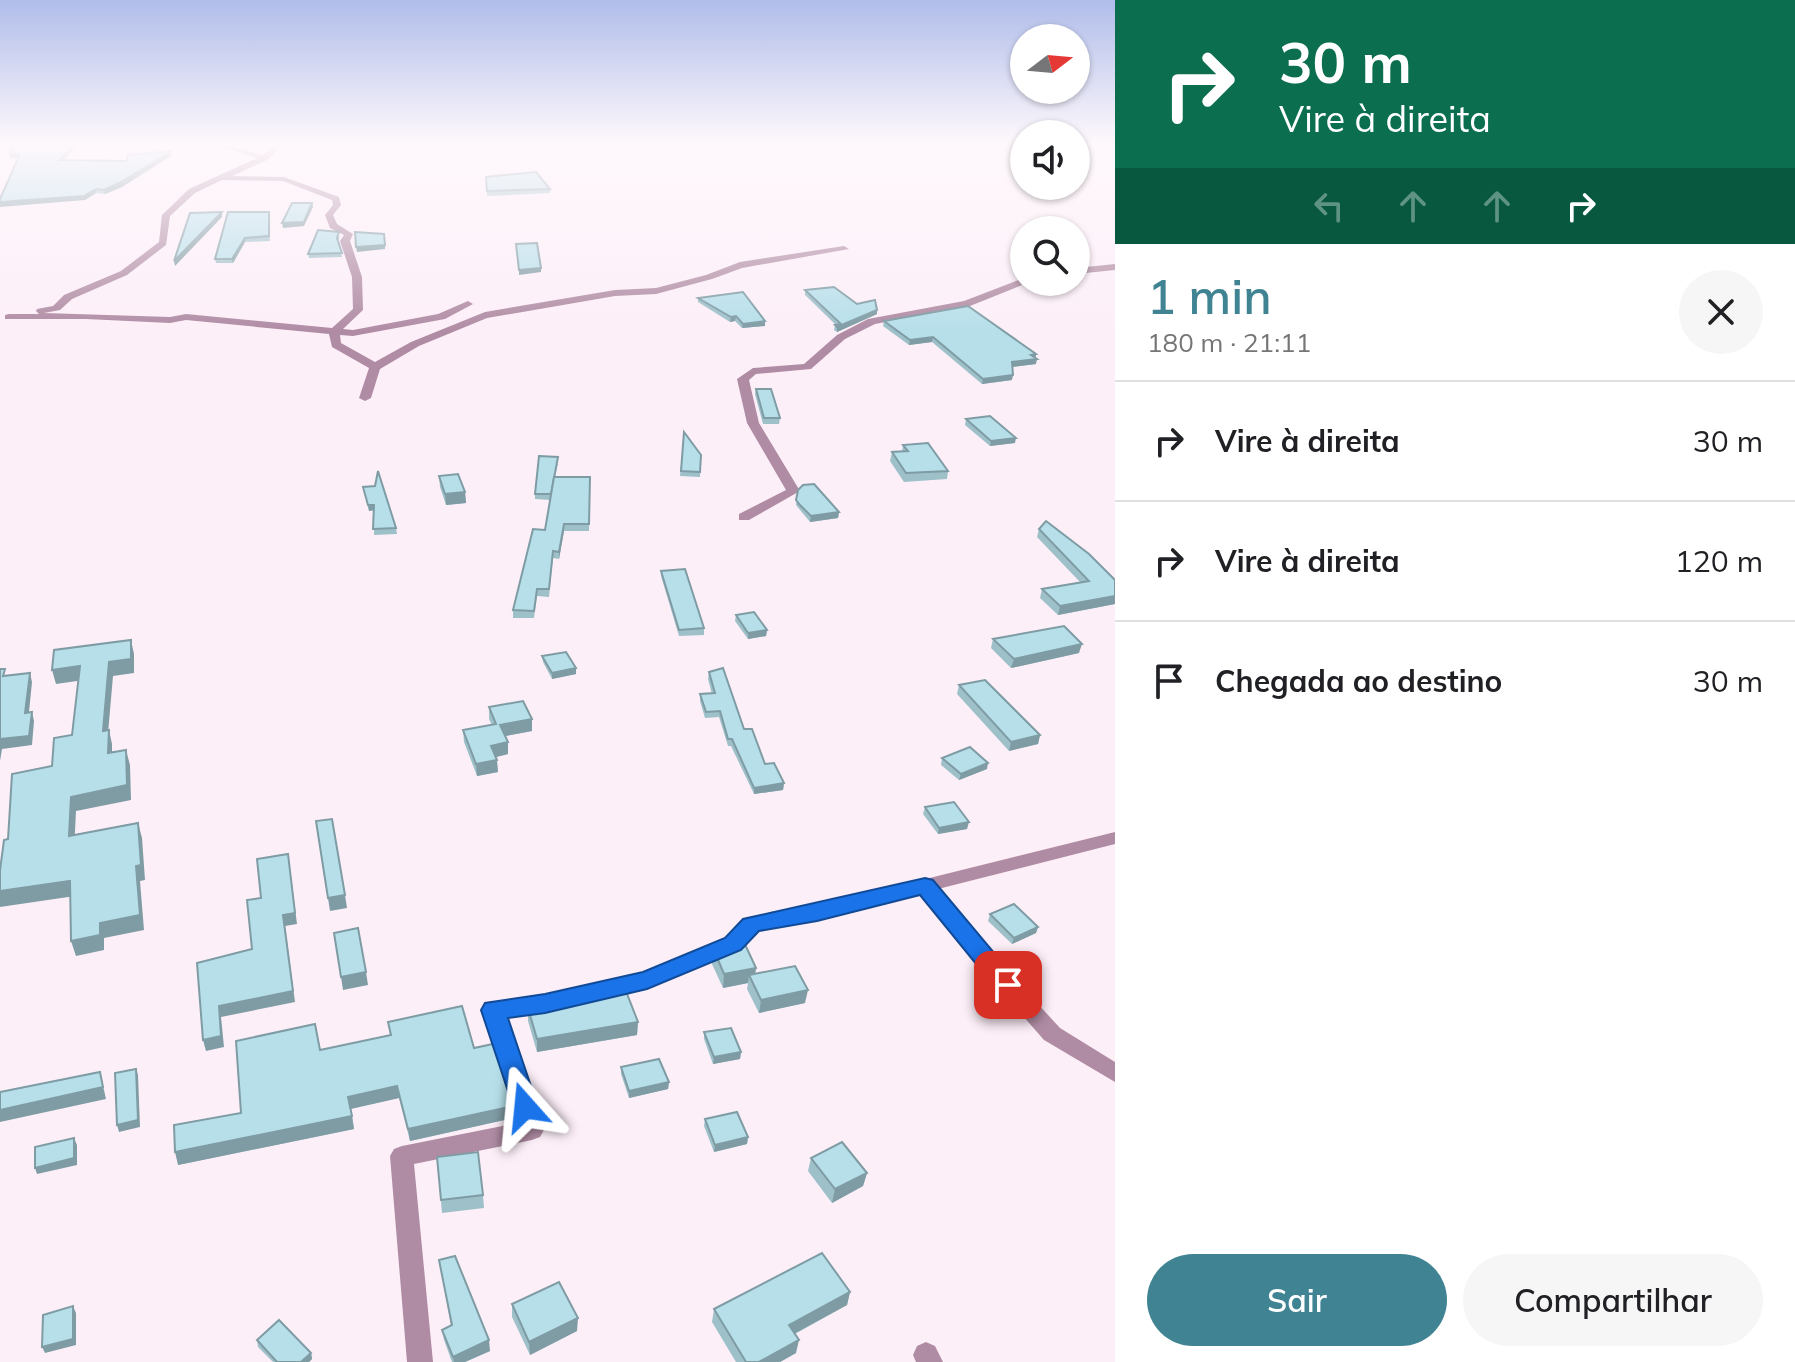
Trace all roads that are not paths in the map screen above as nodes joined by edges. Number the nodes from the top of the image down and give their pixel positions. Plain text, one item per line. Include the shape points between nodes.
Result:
1 (176, 206) edge
2 (337, 206) edge
3 (844, 249) dead end
4 (1115, 267) edge
5 (1090, 270) edge
6 (1010, 287) edge
7 (468, 304) dead end
8 (56, 308) junction
9 (4, 317) edge
10 (35, 318) junction
11 (334, 332) junction
12 (375, 367) junction
13 (365, 398) dead end
14 (744, 517) dead end
15 (1115, 838) edge
16 (925, 886) junction
17 (1115, 1073) edge
18 (420, 1362) edge

1 - 8 street via 166,215 163,243 146,258
2 - 11 street via 329,215 333,226 349,234 345,239 357,277 358,310
3 - 12 street via 740,265 656,291 485,315
4 - 5 street
6 - 14 street via 966,304 872,321 841,337 807,367 753,371 743,379 753,423 793,491
7 - 11 street via 441,317 396,327
8 - 9 street
8 - 10 street
9 - 10 street
10 - 11 street via 186,317
11 - 12 street via 336,345
12 - 13 street
15 - 16 street
16 - 17 street via 1052,1034
16 - 18 street via 751,925 733,944 647,980 545,1004 493,1010 532,1130 402,1156

